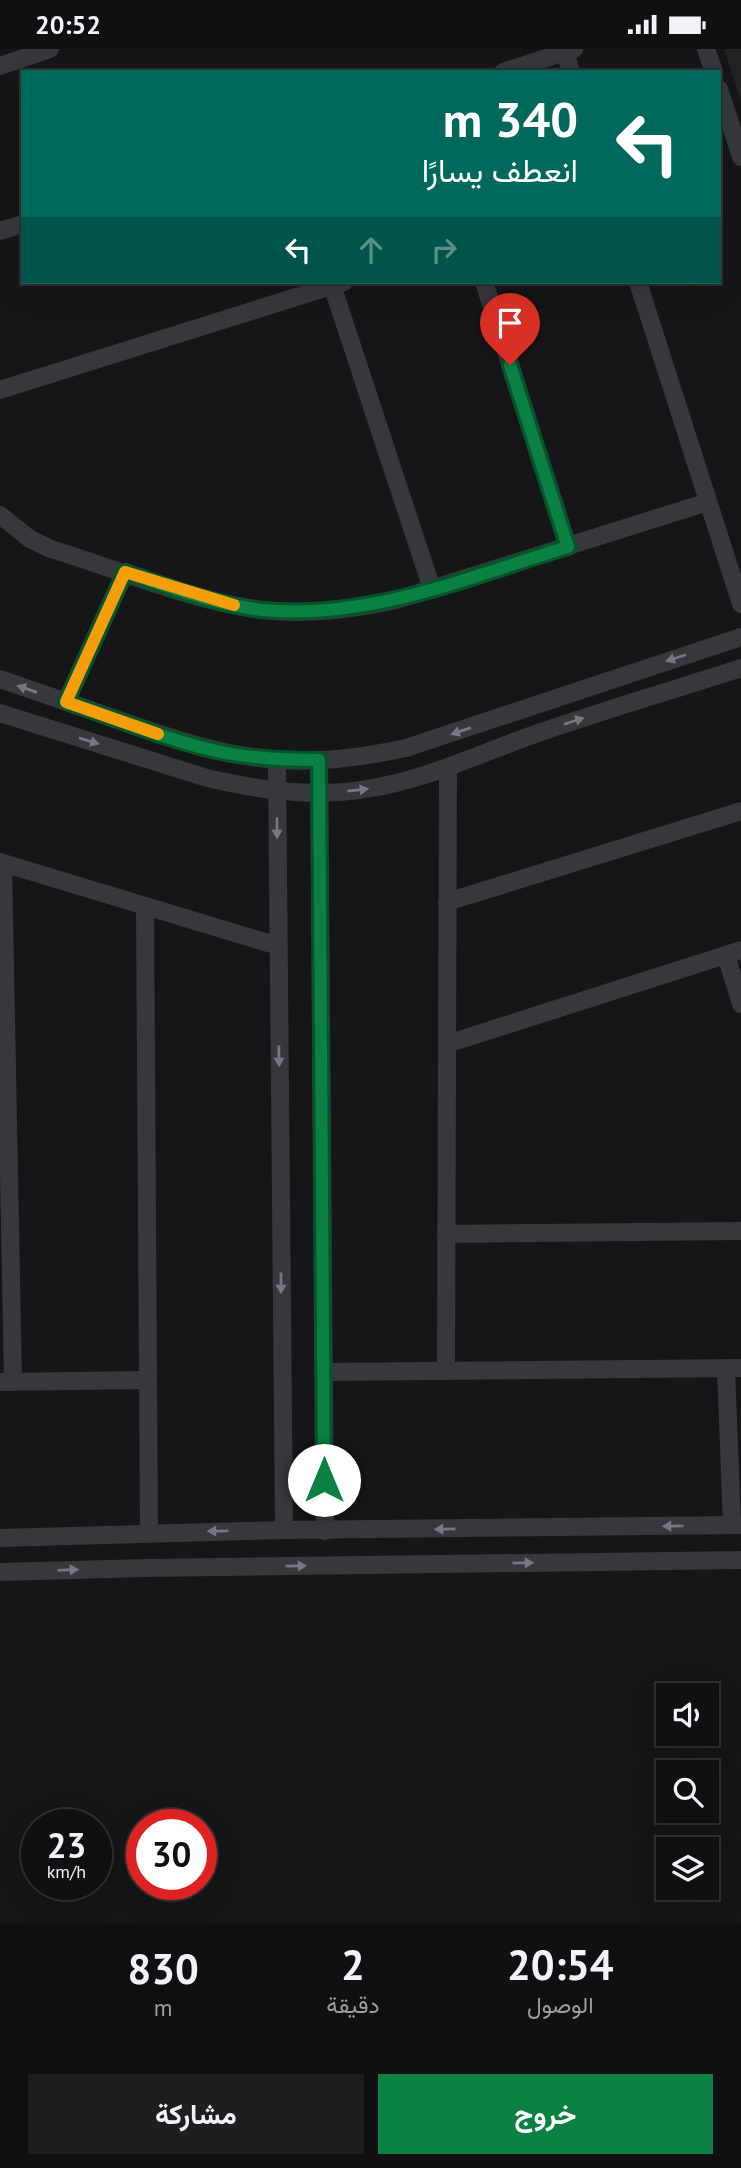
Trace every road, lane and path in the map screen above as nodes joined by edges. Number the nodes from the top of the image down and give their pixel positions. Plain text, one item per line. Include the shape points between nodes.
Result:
1 (50, 49) edge
2 (706, 49) edge
3 (570, 50) edge
4 (0, 67) edge
5 (509, 70) edge
6 (571, 70) edge
7 (713, 70) edge
8 (721, 95) edge
9 (741, 157) edge
10 (21, 225) edge
11 (0, 231) edge
12 (338, 284) edge
13 (485, 284) edge
14 (639, 284) edge
15 (0, 390) edge
16 (708, 502) junction
17 (0, 515) edge
18 (568, 547) junction
19 (125, 572) junction
20 (432, 589) junction
21 (741, 604) edge
22 (741, 637) edge
23 (741, 668) edge
24 (0, 679) edge
25 (66, 702) junction
26 (0, 713) edge
27 (277, 760) junction
28 (319, 760) junction
29 (447, 767) junction
30 (277, 790) junction
31 (319, 793) junction
32 (741, 811) edge
33 (1, 863) edge
34 (447, 902) junction
35 (145, 906) junction
36 (278, 946) junction
37 (733, 952) edge
38 (741, 1004) edge
39 (446, 1044) junction
40 (4, 1107) edge
41 (741, 1231) edge
42 (446, 1234) junction
43 (5, 1245) edge
44 (734, 1368) edge
45 (446, 1371) junction
46 (323, 1372) junction
47 (148, 1380) junction
48 (7, 1382) edge
49 (736, 1525) edge
50 (284, 1530) junction
51 (325, 1531) junction
52 (149, 1533) junction
53 (0, 1538) edge
54 (741, 1560) edge
55 (0, 1572) edge

1 - 4 street
2 - 7 street
3 - 5 street
3 - 6 street
8 - 9 street
10 - 11 street
12 - 15 street
12 - 20 street
13 - 18 street
14 - 16 street
16 - 18 street
16 - 21 street
17 - 19 street via 51,549
18 - 20 street
19 - 20 street via 214,601 292,612 359,608
19 - 25 street
22 -> 28 street via 406,748
29 -> 23 street
25 -> 24 street
25 - 27 street via 221,752
26 -> 30 street via 208,778
27 - 28 street
27 - 30 street
28 - 31 street
31 -> 29 street via 365,789
29 - 34 street
30 - 31 street
30 -> 36 street
31 - 46 street
32 - 34 street
33 - 35 street
33 - 40 street
34 - 39 street
35 - 36 street
35 - 47 street
36 -> 50 street
37 - 38 street
37 - 39 street
39 - 42 street
40 - 43 street
41 - 42 street
42 - 45 street
43 - 48 street
44 - 45 street
44 - 49 street
45 - 46 street
46 - 51 street
47 - 48 street
47 - 52 street
49 -> 51 street
50 - 51 street
50 -> 52 street
52 - 53 street
55 -> 54 street

